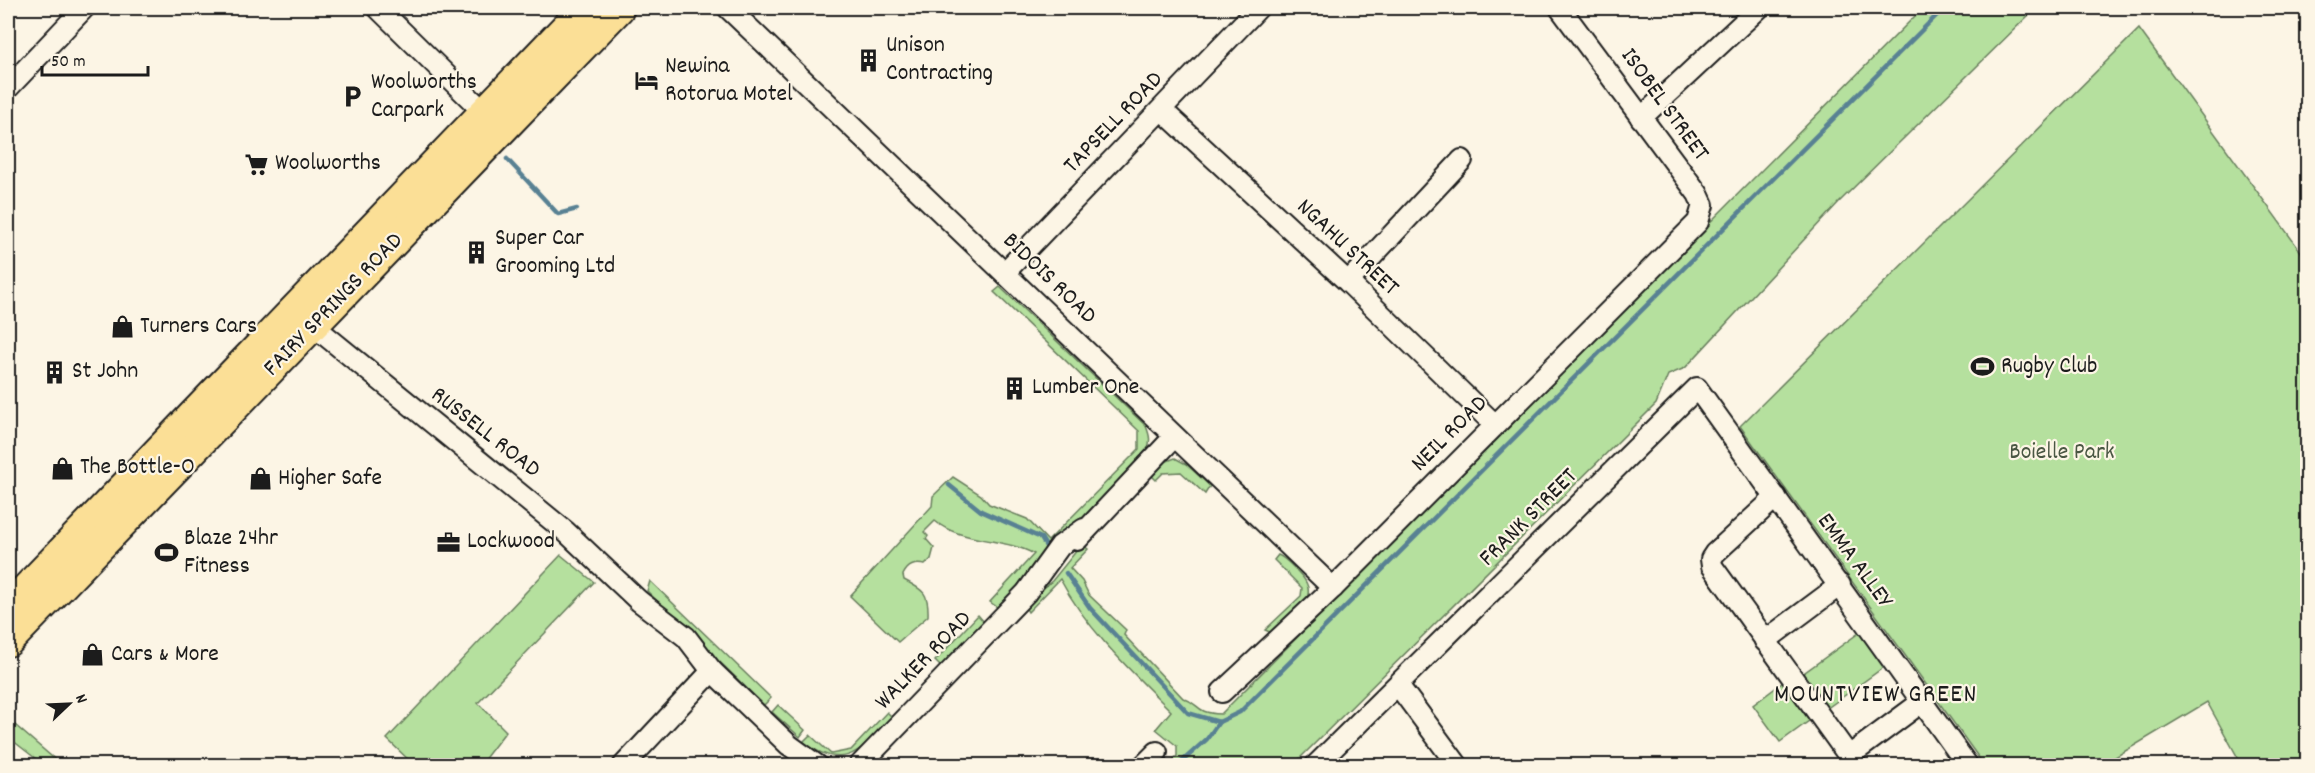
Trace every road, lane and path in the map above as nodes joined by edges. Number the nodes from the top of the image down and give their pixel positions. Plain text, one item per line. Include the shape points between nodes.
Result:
1 (84, 8) edge
2 (378, 8) edge
3 (585, 8) edge
4 (619, 8) edge
5 (728, 8) edge
6 (1258, 8) edge
7 (1560, 8) edge
8 (1759, 8) edge
9 (8, 88) edge
10 (1161, 110) junction
11 (1641, 118) junction
12 (492, 121) junction
13 (1462, 160) dead end
14 (1703, 205) joint
15 (1005, 272) junction
16 (1348, 282) junction
17 (305, 318) junction
18 (1697, 388) joint
19 (1495, 425) junction
20 (1174, 437) junction
21 (1776, 496) junction
22 (1840, 585) junction
23 (1333, 588) junction
24 (39, 592) junction
25 (8, 608) edge
26 (8, 641) edge
27 (1765, 642) junction
28 (712, 670) junction
29 (1398, 685) junction
30 (1222, 692) dead end
31 (1923, 701) junction
32 (789, 745) junction
33 (1852, 761) edge
34 (623, 765) edge
35 (804, 765) edge
36 (818, 765) edge
37 (859, 765) edge
38 (1315, 765) edge
39 (1458, 765) edge
40 (1968, 765) edge

1 - 9 street
2 - 12 street
3 - 12 highway, FAIRY SPRINGS ROAD
4 - 12 highway, FAIRY SPRINGS ROAD
5 - 15 street, BIDOIS ROAD
6 - 10 street, TAPSELL ROAD
7 - 11 street, ISOBEL STREET
8 - 11 street
10 - 15 street, TAPSELL ROAD
10 - 16 street, NGAHU STREET
11 - 14 street, ISOBEL STREET
12 - 17 highway, FAIRY SPRINGS ROAD
13 - 16 street
14 - 19 street, NEIL ROAD via 1698,222
15 - 20 street, BIDOIS ROAD
16 - 19 street, NGAHU STREET
17 - 24 highway, FAIRY SPRINGS ROAD
17 - 28 street, RUSSELL ROAD via 535,504 639,601 663,632
18 - 21 street, EMMA ALLEY
18 - 29 street, FRANK STREET
19 - 23 street, NEIL ROAD
20 - 23 street, BIDOIS ROAD
20 - 37 street, WALKER ROAD via 1084,529 1060,546 1026,593
21 - 22 street, EMMA ALLEY
21 - 27 street via 1711,559
22 - 27 street
22 - 31 street, EMMA ALLEY
23 - 30 street, NEIL ROAD
24 - 25 highway, FAIRY SPRINGS ROAD
24 - 26 highway, FAIRY SPRINGS ROAD
27 - 33 street
28 - 32 street, RUSSELL ROAD
28 - 34 street
29 - 38 street, FRANK STREET
29 - 39 street
31 - 33 street
31 - 40 street, EMMA ALLEY
32 - 35 street, RUSSELL ROAD
32 - 36 street, RUSSELL ROAD

